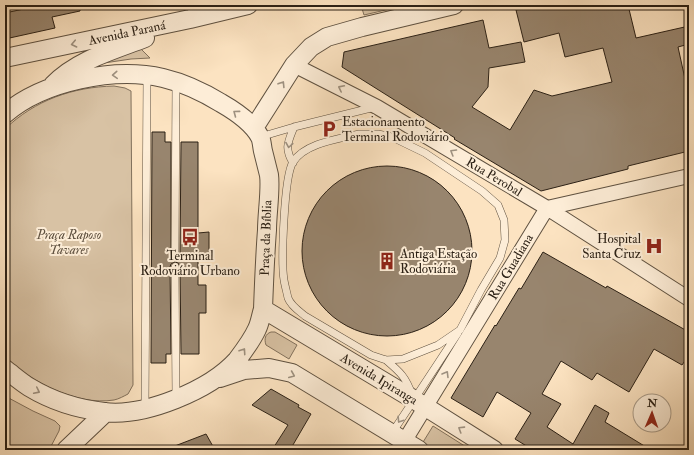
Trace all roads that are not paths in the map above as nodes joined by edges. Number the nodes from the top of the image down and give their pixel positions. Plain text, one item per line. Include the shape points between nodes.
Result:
1 (248, 5) edge
2 (454, 5) edge
3 (201, 12) edge
4 (5, 58) edge
5 (294, 65) junction
6 (147, 76) junction
7 (176, 82) junction
8 (51, 87) junction
9 (377, 107) junction
10 (5, 114) edge
11 (294, 127) junction
12 (257, 133) junction
13 (293, 163) junction
14 (278, 176) junction
15 (689, 176) edge
16 (547, 208) junction
17 (175, 253) dead end
18 (175, 267) dead end
19 (689, 299) edge
20 (263, 309) junction
21 (300, 322) junction
22 (460, 330) junction
23 (386, 360) junction
24 (5, 369) edge
25 (213, 380) junction
26 (176, 399) junction
27 (420, 403) junction
28 (145, 408) junction
29 (106, 412) junction
30 (403, 443) edge
31 (70, 448) edge
32 (494, 450) edge

1 - 3 street, Avenida Paraná
2 - 5 street via 327,37 311,47
3 -> 4 street, Avenida Paraná
3 - 8 street via 75,68 61,76
9 -> 5 street, Rua Perobal
12 -> 5 street
6 - 7 street
6 -> 8 street via 101,76
6 - 28 lane
12 -> 7 street via 244,118 230,108 194,88
7 - 17 lane
8 - 10 street
9 - 11 lane
16 -> 9 street, Rua Perobal
11 - 12 lane
11 -> 13 lane via 287,144
12 - 14 street, Praça da Bíblia
13 - 14 lane
13 - 22 lane via 302,152 322,143 358,134 378,134 392,137 425,153 482,191 498,205 505,227 505,240 500,258
14 - 20 street, Praça da Bíblia
14 - 21 lane via 284,280 289,300
15 - 16 street
16 - 19 street, Rua Perobal
27 -> 16 street, Rua Guadiana
18 - 26 lane
20 - 21 street, Avenida Ipiranga
25 -> 20 street, Praça da Bíblia via 237,360 257,330
21 - 23 lane
21 - 27 street, Avenida Ipiranga
22 - 23 lane via 419,354 403,359
22 - 27 lane
23 - 27 lane via 403,376
24 -> 29 street, Praça da Bíblia via 29,387 59,402
25 - 26 street, Praça da Bíblia
25 -> 30 street via 244,370 269,368 292,374
26 - 28 street, Praça da Bíblia
27 - 30 street, Rua Guadiana
32 -> 27 street, Avenida Ipiranga
28 - 29 street, Praça da Bíblia
29 - 31 street

